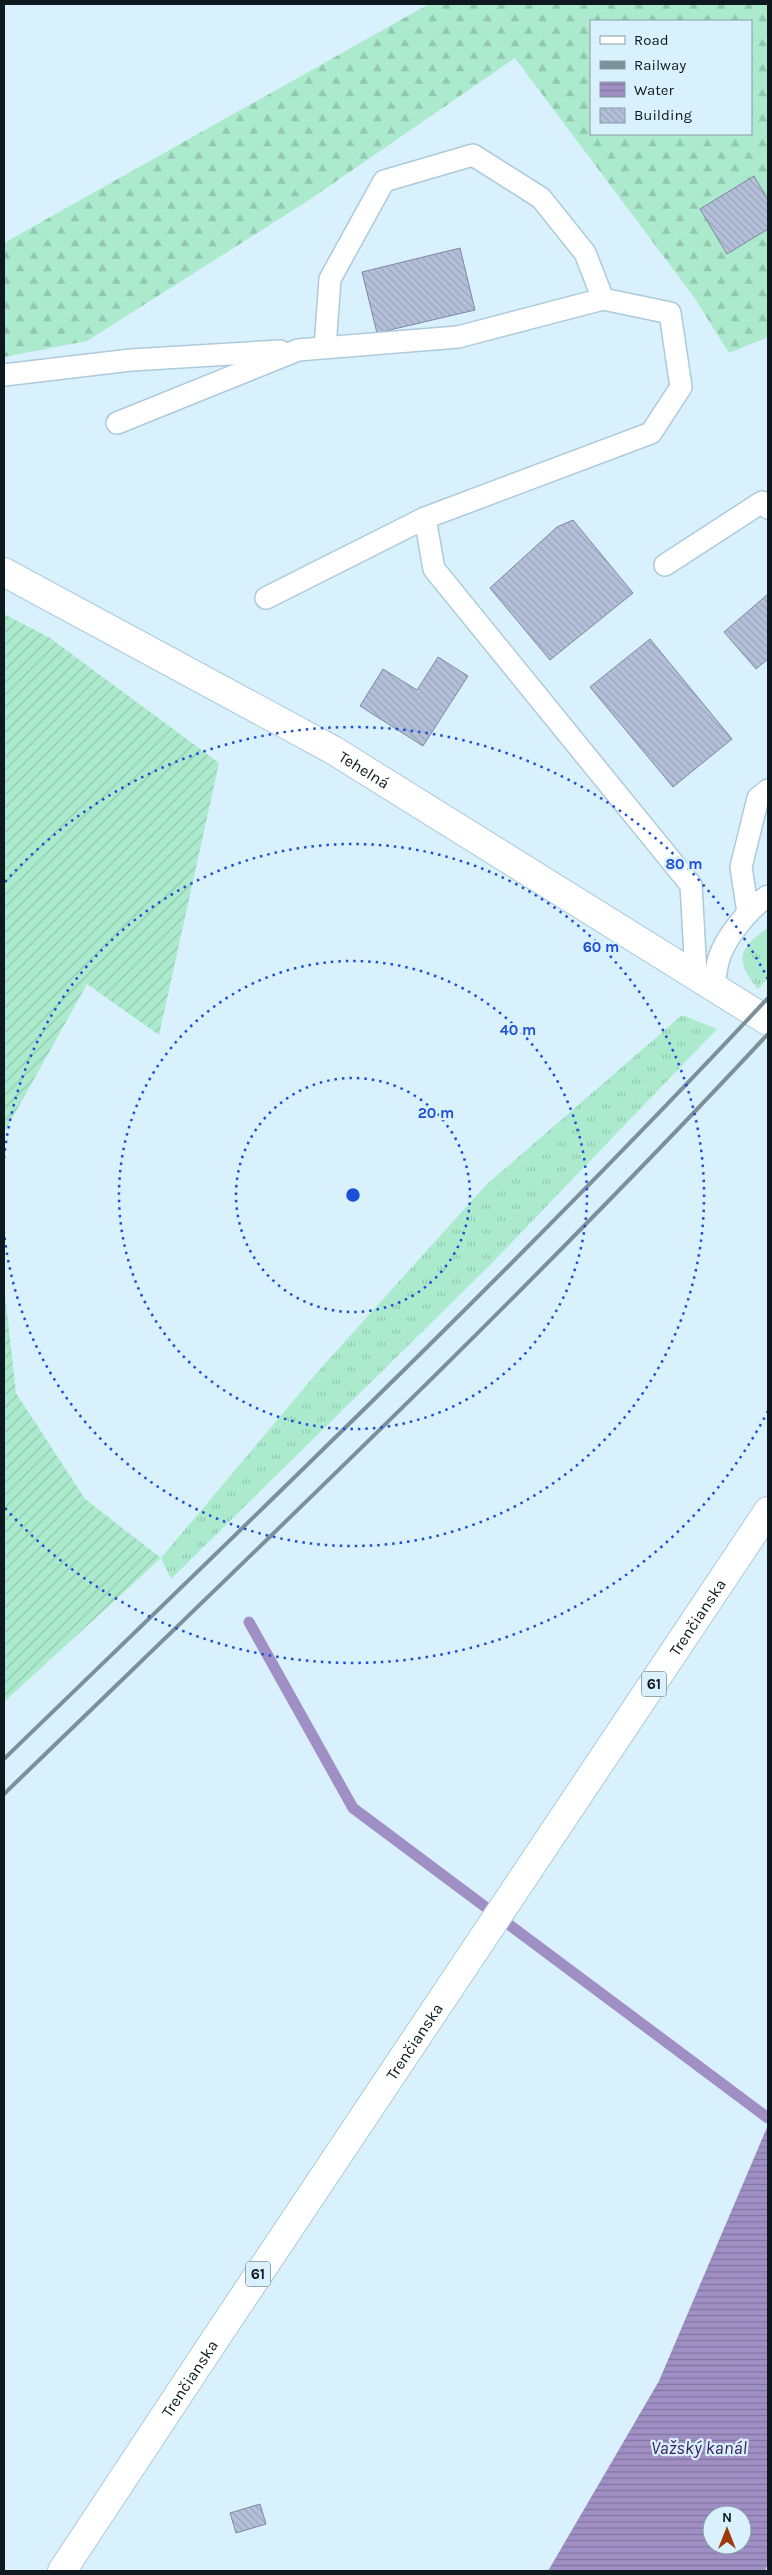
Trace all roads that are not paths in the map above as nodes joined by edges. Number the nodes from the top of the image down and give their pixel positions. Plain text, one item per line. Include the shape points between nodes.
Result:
1 (603, 299) junction
2 (325, 347) junction
3 (298, 350) junction
4 (4, 375) edge
5 (117, 423) dead end
6 (768, 508) edge
7 (425, 518) junction
8 (665, 565) dead end
9 (4, 572) edge
10 (266, 598) dead end
11 (768, 790) edge
12 (768, 896) edge
13 (748, 913) junction
14 (705, 980) junction
15 (768, 1021) edge
16 (768, 1511) edge
17 (62, 2571) edge

1 - 2 lane via 458,337
1 - 2 lane via 585,253 541,198 472,155 384,181 330,279
1 - 7 lane via 670,314 681,387 651,433
2 - 3 lane
3 - 4 lane via 131,360
3 - 5 lane
6 - 8 lane via 762,502
7 - 10 lane
7 - 14 lane via 434,569 692,885
9 - 14 main road, Tehelná via 333,750
11 - 13 lane via 758,798 741,867
12 - 13 lane
13 - 14 lane
14 - 15 main road, Tehelná
16 - 17 main road, Trenčianska / 61

